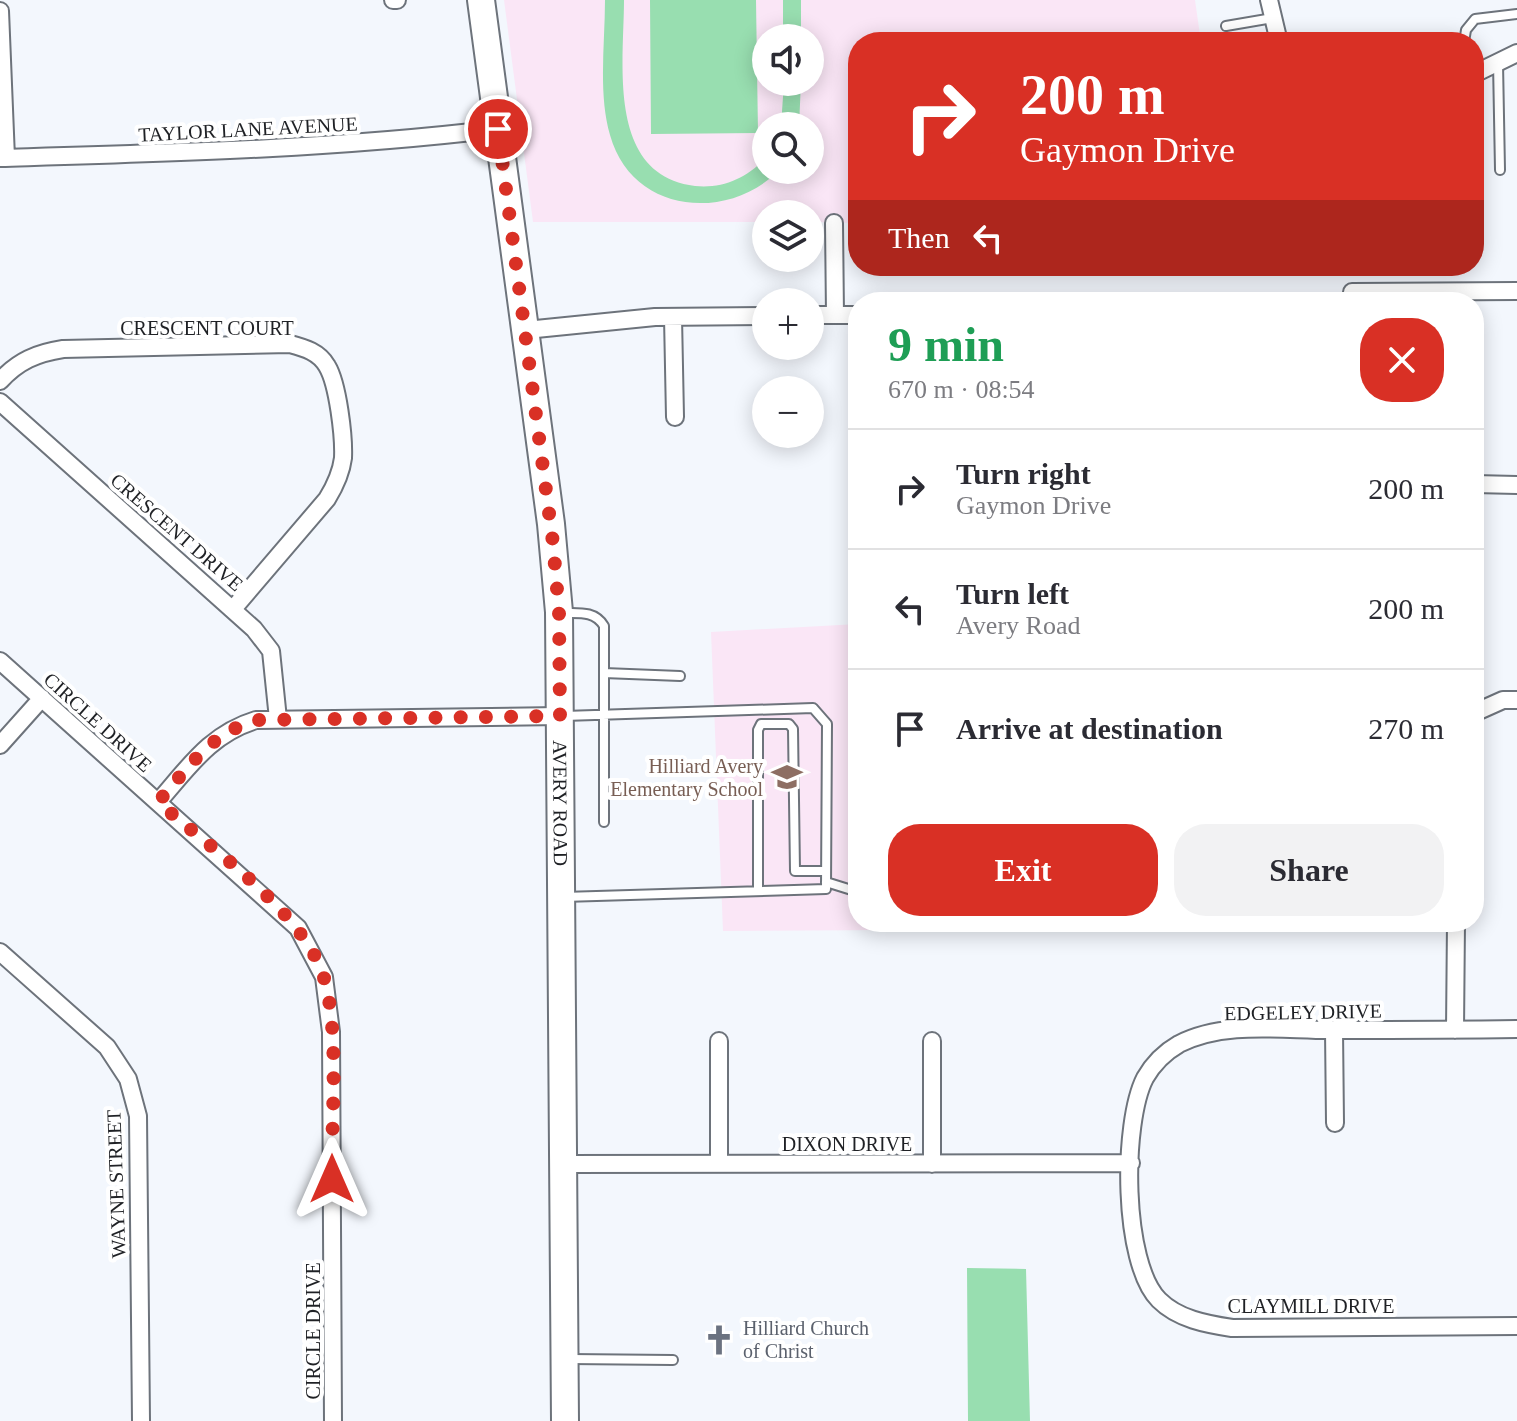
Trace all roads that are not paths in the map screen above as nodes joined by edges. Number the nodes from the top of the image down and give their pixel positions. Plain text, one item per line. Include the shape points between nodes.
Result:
1 (481, 0) edge
2 (1269, 0) edge
3 (0, 11) edge
4 (1517, 14) edge
5 (1273, 18) junction
6 (1226, 26) dead end
7 (1276, 32) edge
8 (1466, 32) edge
9 (1517, 53) edge
10 (1498, 62) junction
11 (1484, 69) edge
12 (498, 129) junction
13 (3, 158) edge
14 (1500, 170) dead end
15 (834, 223) dead end
16 (1517, 291) edge
17 (1352, 292) dead end
18 (824, 315) edge
19 (835, 315) junction
20 (848, 315) edge
21 (752, 316) edge
22 (673, 317) junction
23 (526, 330) junction
24 (0, 381) edge
25 (0, 402) edge
26 (675, 417) dead end
27 (1484, 484) edge
28 (1517, 485) edge
29 (233, 609) junction
30 (559, 612) junction
31 (0, 661) edge
32 (604, 673) junction
33 (680, 676) dead end
34 (42, 698) junction
35 (1517, 700) edge
36 (1484, 709) edge
37 (605, 715) junction
38 (560, 716) junction
39 (278, 719) junction
40 (0, 745) edge
41 (158, 802) junction
42 (604, 822) dead end
43 (826, 871) junction
44 (826, 882) junction
45 (848, 889) edge
46 (758, 891) junction
47 (561, 897) junction
48 (1456, 932) edge
49 (0, 952) edge
50 (1517, 1029) edge
51 (1334, 1030) junction
52 (1455, 1030) junction
53 (719, 1041) dead end
54 (932, 1041) dead end
55 (1335, 1123) dead end
56 (1131, 1163) junction
57 (563, 1164) junction
58 (719, 1164) junction
59 (932, 1164) junction
60 (1517, 1326) edge
61 (564, 1359) junction
62 (673, 1360) dead end
63 (141, 1421) edge
64 (333, 1421) edge
65 (565, 1421) edge

1 - 12 main road, AVERY ROAD
2 - 5 street
3 - 13 street
4 - 8 lane via 1475,19
5 - 6 lane
5 - 7 street
9 - 10 street
10 - 11 street
10 - 14 lane
12 - 13 street, TAYLOR LANE AVENUE via 226,152
12 - 23 main road, AVERY ROAD
15 - 19 street
16 - 17 street
18 - 19 street
19 - 20 street
21 - 22 street
22 - 23 street
22 - 26 street
23 - 30 main road, AVERY ROAD
24 - 29 street, CRESCENT COURT via 35,354 63,349 290,344 311,350 326,364 334,383 343,457 339,479
25 - 29 street, CRESCENT DRIVE
27 - 28 street
29 - 39 street, CRESCENT DRIVE via 271,651
30 - 32 lane via 599,618 604,626
30 - 38 main road, AVERY ROAD
31 - 34 street, CIRCLE DRIVE
32 - 33 lane
32 - 37 lane
34 - 40 street
34 - 41 street, CIRCLE DRIVE
35 - 36 street
37 - 38 lane
37 - 42 lane
37 - 43 lane via 813,708 827,724
38 - 39 street
38 - 47 main road, AVERY ROAD
39 - 41 street via 230,728
41 - 64 street, CIRCLE DRIVE via 298,928 324,977 331,1032
43 - 44 lane
43 - 46 lane via 795,871 793,729 789,724 761,724
44 - 45 lane
44 - 46 lane via 826,889
46 - 47 lane
47 - 57 main road, AVERY ROAD
48 - 52 street
49 - 63 street, WAYNE STREET via 107,1047 128,1079 138,1116
50 - 52 street, EDGELEY DRIVE
51 - 52 street, EDGELEY DRIVE
51 - 55 street
51 - 56 street, EDGELEY DRIVE via 1230,1030 1152,1054 1131,1130
53 - 58 street
54 - 59 street
56 - 59 street, DIXON DRIVE
56 - 60 street, CLAYMILL DRIVE via 1131,1228 1138,1259 1159,1300 1186,1318 1232,1328
57 - 58 street, DIXON DRIVE
57 - 61 main road, AVERY ROAD
58 - 59 street, DIXON DRIVE
61 - 62 lane
61 - 65 main road, AVERY ROAD

